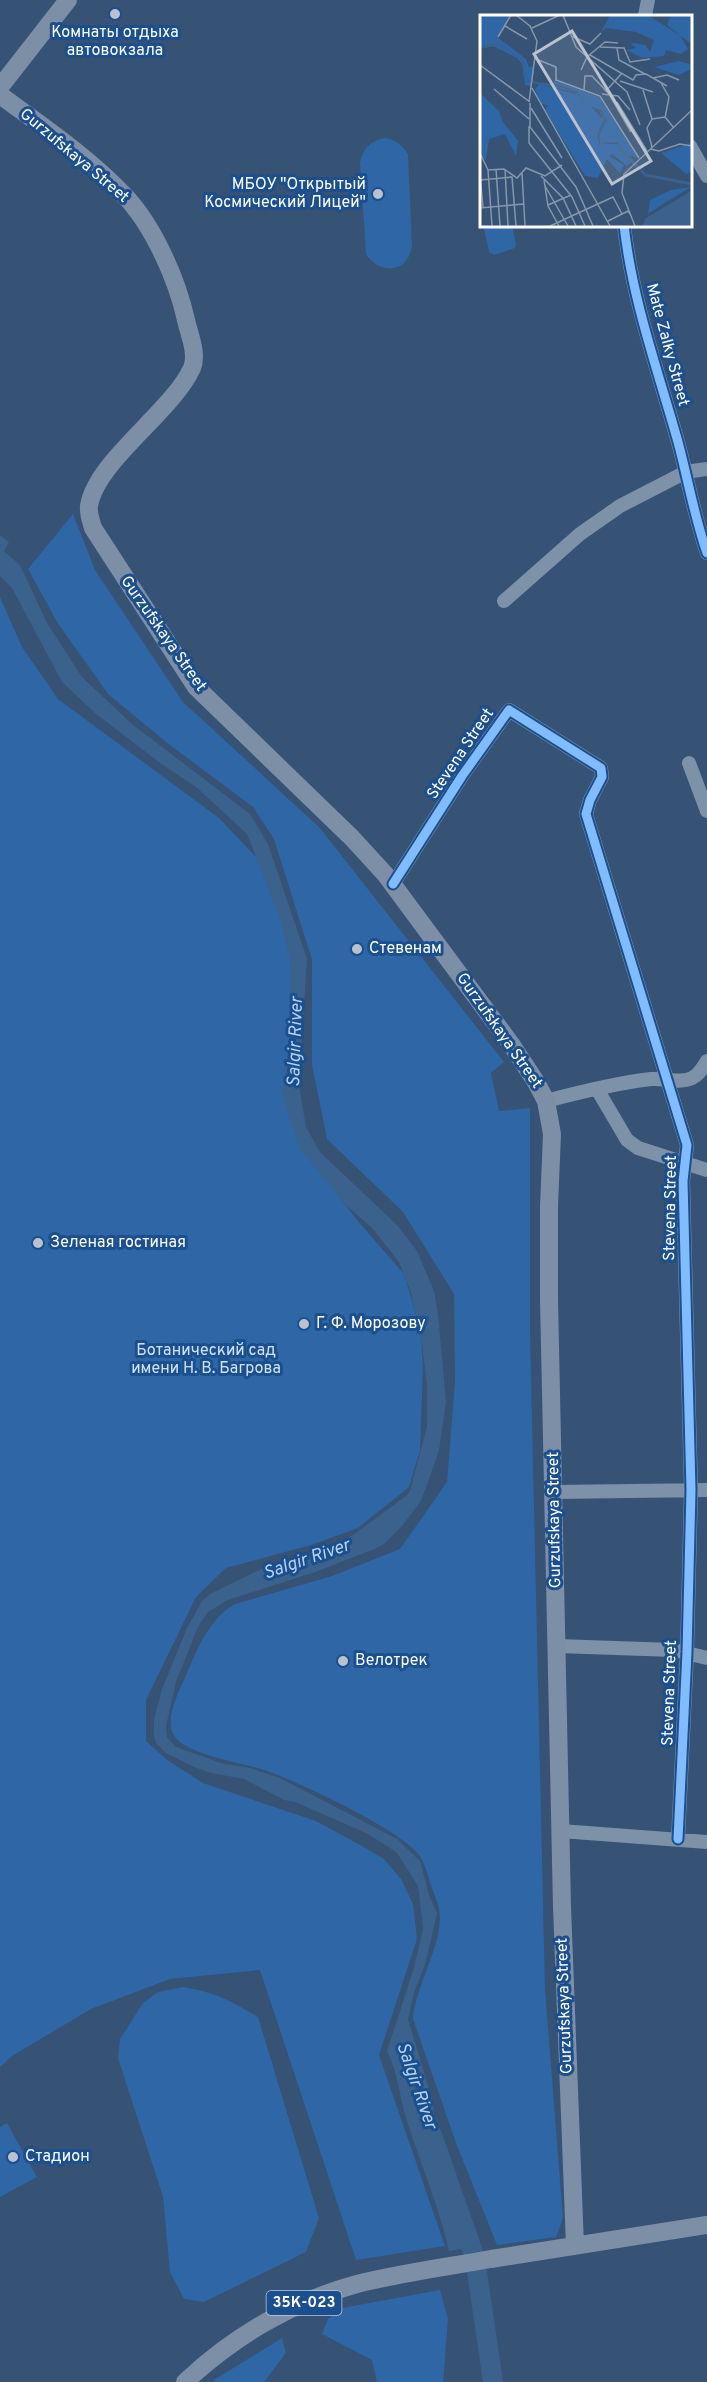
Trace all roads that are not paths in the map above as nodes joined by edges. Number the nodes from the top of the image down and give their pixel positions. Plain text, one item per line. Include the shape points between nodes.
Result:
1 (68, 0) edge
2 (648, 0) edge
3 (645, 15) edge
4 (0, 87) edge
5 (0, 95) edge
6 (692, 150) edge
7 (707, 176) edge
8 (624, 226) edge
9 (707, 470) edge
10 (686, 472) junction
11 (707, 553) edge
12 (504, 601) dead end
13 (689, 763) dead end
14 (707, 811) edge
15 (393, 884) junction
16 (707, 1061) edge
17 (665, 1079) junction
18 (597, 1089) junction
19 (546, 1101) junction
20 (685, 1163) junction
21 (707, 1170) edge
22 (691, 1490) junction
23 (707, 1490) edge
24 (555, 1492) junction
25 (557, 1646) junction
26 (687, 1652) junction
27 (707, 1658) edge
28 (561, 1832) junction
29 (678, 1839) junction
30 (707, 1842) edge
31 (707, 2225) edge
32 (575, 2246) junction
33 (185, 2382) edge

1 - 4 main road
2 - 3 street
5 - 15 main road, Gurzufskaya Street via 124,195 147,225 182,303 194,353 192,367 180,386 104,474 94,491 89,508 93,528 195,687 352,838
6 - 7 street
8 - 10 street, Mate Zalky Street via 631,270
9 - 10 street
10 - 11 street, Mate Zalky Street
10 - 12 street via 620,506 588,528
13 - 14 street
15 - 17 street, Stevena Street via 509,710 601,768 602,777 586,814
15 - 19 main road, Gurzufskaya Street via 511,1044
16 - 17 street via 693,1078 678,1082
17 - 18 street
17 - 20 street, Stevena Street via 687,1145
18 - 19 street
18 - 20 street via 627,1140 638,1148
19 - 24 main road, Gurzufskaya Street via 552,1134 549,1287
20 - 21 street
20 - 22 street, Stevena Street via 682,1181
22 - 23 street
22 - 24 street
22 - 26 street, Stevena Street
24 - 25 main road, Gurzufskaya Street
25 - 26 street
25 - 28 main road, Gurzufskaya Street
26 - 27 street
26 - 29 street, Stevena Street
28 - 29 street
28 - 32 main road, Gurzufskaya Street
29 - 30 street
31 - 32 main road, 35К-023
32 - 33 main road, 35К-023 via 356,2284 310,2301 244,2334

